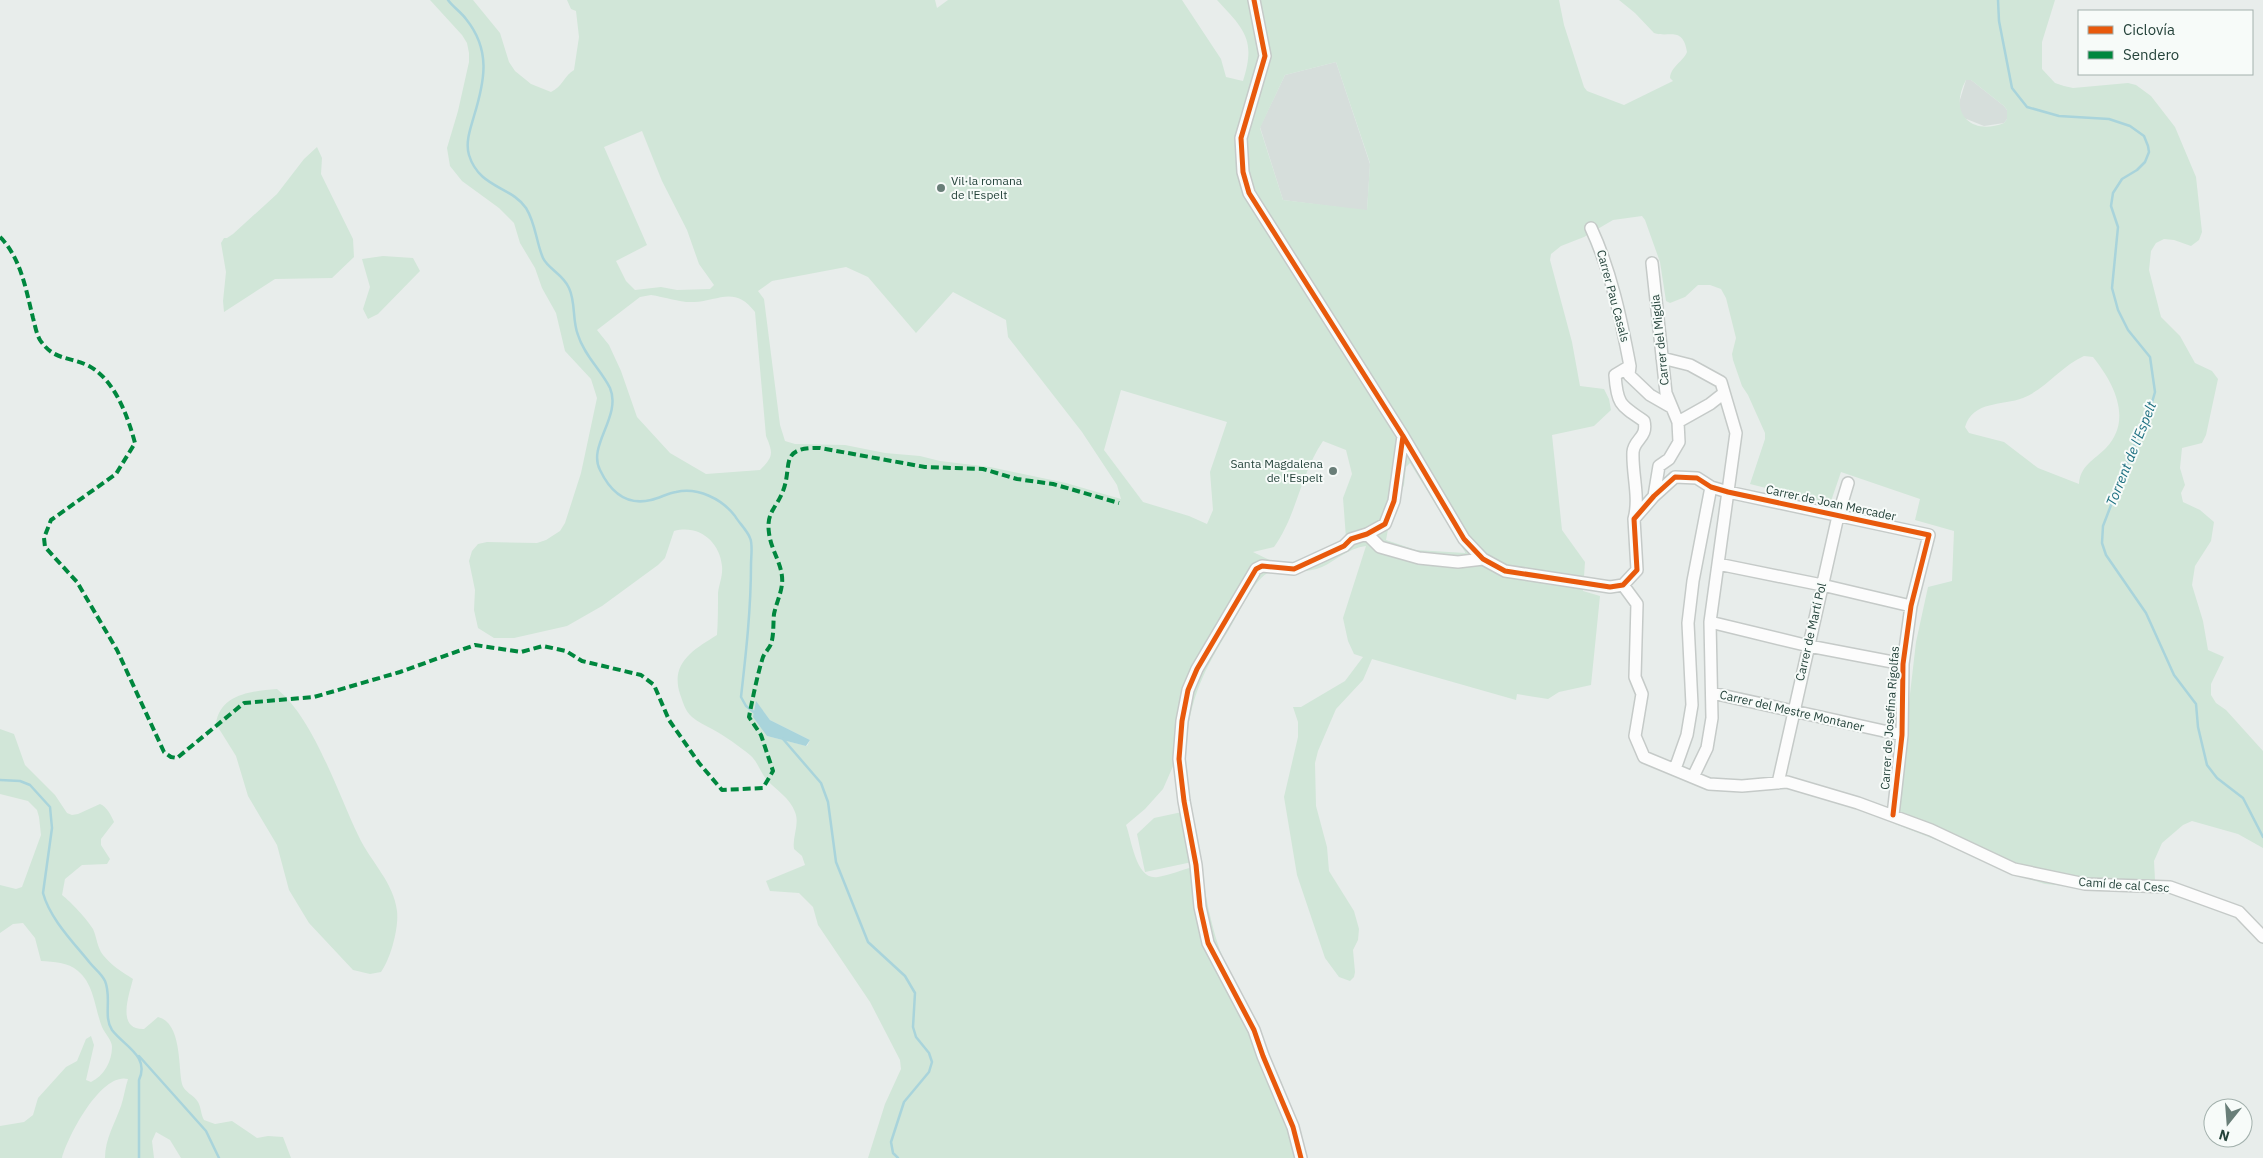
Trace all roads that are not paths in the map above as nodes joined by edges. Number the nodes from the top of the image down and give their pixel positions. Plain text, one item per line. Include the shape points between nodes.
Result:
1 (1254, 0) edge
2 (1591, 228) dead end
3 (1652, 263) dead end
4 (1662, 358) junction
5 (1630, 366) junction
6 (1724, 393) junction
7 (1671, 407) junction
8 (1678, 422) junction
9 (1403, 436) junction
10 (1848, 483) dead end
11 (1711, 486) junction
12 (1728, 492) junction
13 (1654, 496) junction
14 (1838, 516) junction
15 (1634, 519) junction
16 (1367, 534) junction
17 (1929, 535) joint
18 (1483, 559) junction
19 (1718, 564) junction
20 (1623, 585) junction
21 (1822, 585) junction
22 (1911, 606) junction
23 (1710, 622) junction
24 (1808, 646) junction
25 (1903, 664) junction
26 (1712, 693) junction
27 (1793, 712) junction
28 (1902, 735) junction
29 (1675, 769) junction
30 (1693, 777) junction
31 (1778, 783) junction
32 (1893, 815) junction
33 (2263, 937) edge
34 (1301, 1158) edge

1 - 9 street via 1265,56 1241,138 1243,172 1250,193
2 - 5 street, Carrer Pau Casals via 1602,251
3 - 4 street, Carrer del Migdia
4 - 6 street via 1690,366 1721,382
4 - 7 street, Carrer del Migdia
5 - 7 street, Carrer Pau Casals via 1630,375 1642,389
5 - 15 street via 1615,375 1616,392 1622,406 1644,421 1646,428 1633,450
6 - 8 street
6 - 12 street via 1736,433
7 - 8 street, Carrer del Migdia
8 - 13 street, Carrer del Migdia via 1679,442 1669,459 1659,466
9 - 16 street via 1394,501 1385,524
9 - 18 street via 1464,539
10 - 14 street, Carrer de Martí Pol
11 - 12 street, Carrer de Joan Mercader
11 - 13 street, Carrer de Joan Mercader via 1697,478 1675,477
11 - 29 street via 1688,623 1692,705 1687,735
12 - 14 street, Carrer de Joan Mercader
12 - 19 street
13 - 15 street, Carrer de Joan Mercader
14 - 17 street, Carrer de Joan Mercader
14 - 21 street, Carrer de Martí Pol
15 - 20 street via 1637,570
16 - 18 street via 1380,547 1419,558 1458,562
16 - 34 street via 1294,569 1273,566 1256,569 1197,669 1187,694 1181,727 1179,759 1184,801 1208,943 1254,1030 1296,1136
17 - 22 street, Carrer de Josefina Rigolfas
18 - 20 street via 1505,571 1610,587
19 - 21 street
19 - 23 street
20 - 29 street, Camí de cal Cesc via 1637,604 1635,677 1642,694 1635,736 1644,757
21 - 22 street
21 - 24 street, Carrer de Martí Pol
22 - 25 street, Carrer de Josefina Rigolfas
23 - 24 street
23 - 26 street
24 - 25 street
24 - 27 street, Carrer de Martí Pol
25 - 28 street, Carrer de Josefina Rigolfas
26 - 27 street, Carrer del Mestre Montaner
26 - 30 street via 1707,748
27 - 28 street, Carrer del Mestre Montaner
27 - 31 street, Carrer de Martí Pol
28 - 32 street, Carrer de Josefina Rigolfas
29 - 30 street, Camí de cal Cesc
30 - 31 street, Camí de cal Cesc via 1709,784
31 - 32 street, Camí de cal Cesc via 1788,782
32 - 33 street, Camí de cal Cesc via 2014,870 2085,884 2170,887 2240,912

